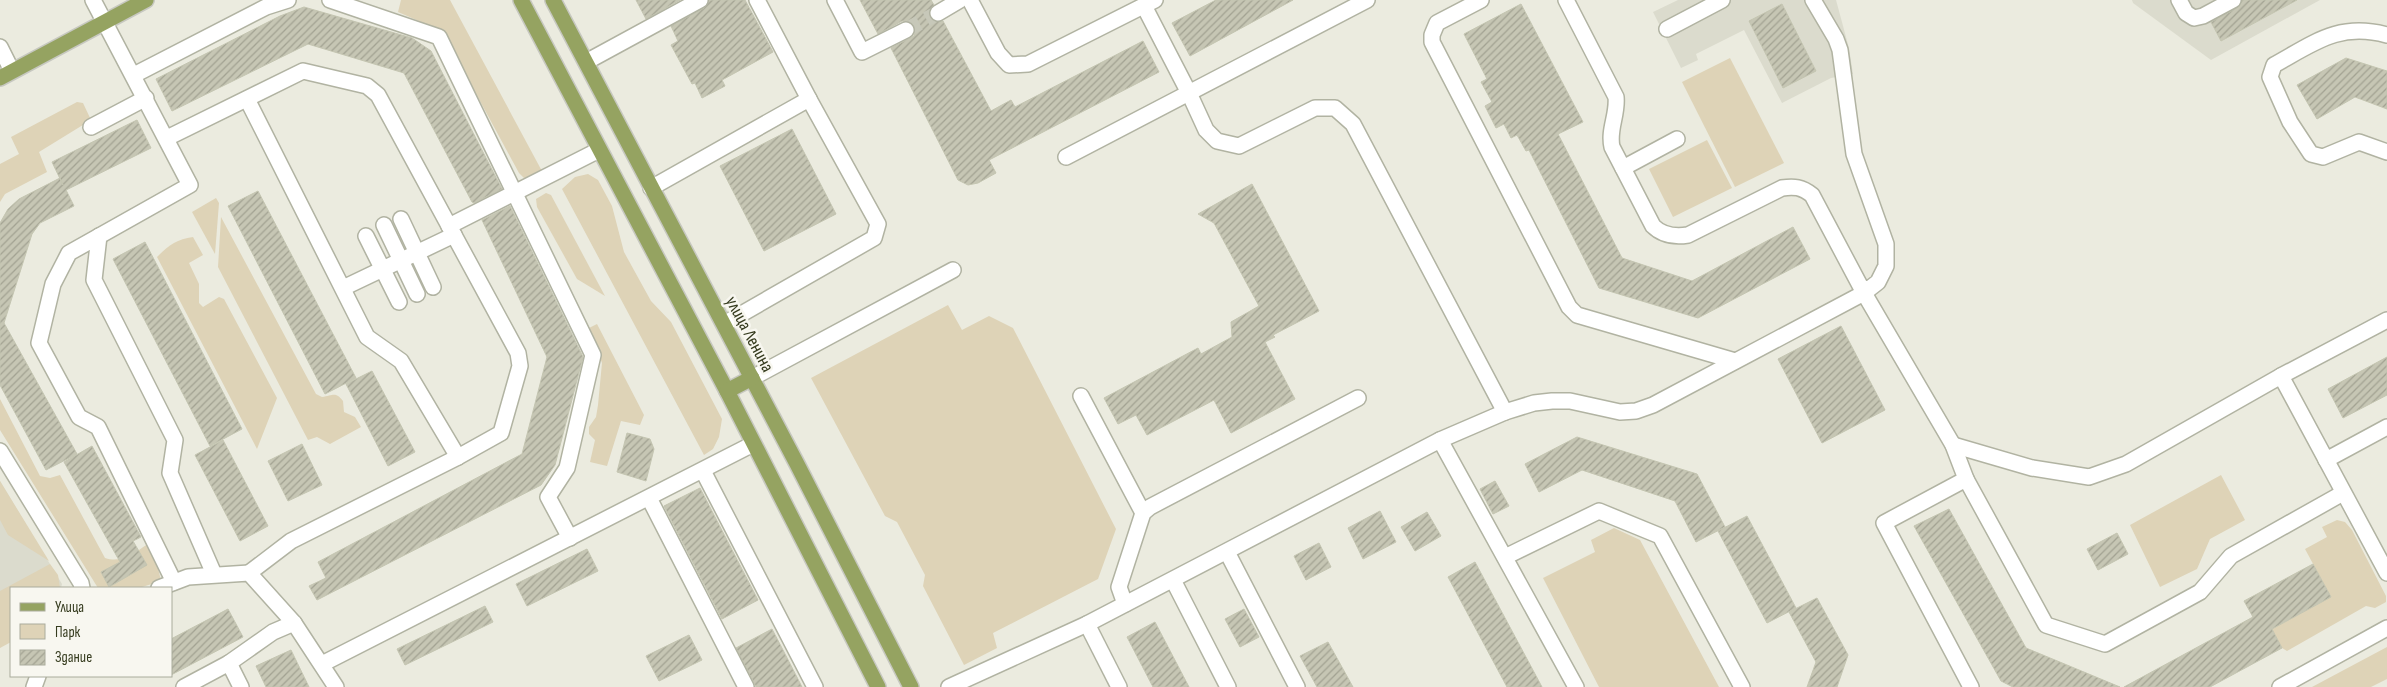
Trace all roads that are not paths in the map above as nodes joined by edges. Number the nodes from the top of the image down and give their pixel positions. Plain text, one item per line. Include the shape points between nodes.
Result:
1 (93, 0) edge
2 (146, 0) edge
3 (288, 0) edge
4 (330, 0) edge
5 (521, 0) edge
6 (553, 0) edge
7 (700, 0) edge
8 (757, 0) edge
9 (835, 0) edge
10 (960, 0) edge
11 (970, 0) edge
12 (1367, 0) edge
13 (1480, 0) edge
14 (1566, 0) edge
15 (1722, 0) edge
16 (1813, 0) edge
17 (2179, 0) edge
18 (2234, 0) edge
19 (1149, 3) edge
20 (938, 13) tunnel mouth
21 (106, 22) junction
22 (1667, 29) dead end
23 (906, 30) tunnel mouth
24 (2387, 36) edge
25 (0, 47) edge
26 (586, 62) junction
27 (6, 74) edge
28 (134, 74) junction
29 (1189, 93) junction
30 (146, 98) junction
31 (247, 99) junction
32 (809, 99) junction
33 (91, 127) dead end
34 (167, 138) junction
35 (1677, 139) dead end
36 (599, 150) junction
37 (2387, 152) edge
38 (1066, 157) dead end
39 (1623, 168) junction
40 (651, 188) junction
41 (514, 193) junction
42 (401, 219) dead end
43 (384, 225) dead end
44 (444, 225) junction
45 (99, 236) junction
46 (366, 236) dead end
47 (417, 252) junction
48 (401, 260) junction
49 (382, 268) junction
50 (953, 270) dead end
51 (434, 286) dead end
52 (342, 288) junction
53 (1864, 293) junction
54 (417, 294) dead end
55 (399, 302) dead end
56 (2387, 320) edge
57 (724, 324) junction
58 (1735, 361) junction
59 (2281, 376) junction
60 (752, 378) junction
61 (727, 391) junction
62 (1081, 396) dead end
63 (1358, 398) dead end
64 (1504, 412) junction
65 (2387, 427) edge
66 (1440, 440) junction
67 (753, 444) junction
68 (1953, 445) junction
69 (0, 451) edge
70 (458, 457) junction
71 (2326, 460) junction
72 (703, 471) junction
73 (1966, 479) junction
74 (2343, 493) junction
75 (649, 498) junction
76 (1143, 514) junction
77 (570, 538) junction
78 (1227, 552) junction
79 (1505, 557) junction
80 (249, 573) junction
81 (2387, 573) edge
82 (214, 574) junction
83 (1173, 580) junction
84 (174, 582) junction
85 (82, 587) edge
86 (162, 587) edge
87 (1125, 604) junction
88 (294, 623) junction
89 (1087, 624) junction
90 (2387, 628) edge
91 (229, 663) junction
92 (322, 664) junction
93 (184, 687) edge
94 (241, 687) edge
95 (336, 687) edge
96 (746, 687) edge
97 (815, 687) edge
98 (878, 687) edge
99 (911, 687) edge
100 (950, 687) edge
101 (1119, 687) edge
102 (1228, 687) edge
103 (1297, 687) edge
104 (1576, 687) edge
105 (1742, 687) edge
106 (1971, 687) edge
107 (2280, 687) edge

1 - 21 lane
2 - 21 main road
3 - 28 lane via 266,7
4 - 41 lane via 439,37
5 - 36 main road
6 - 26 main road, улица Ленина
7 - 26 lane
8 - 32 lane
9 - 23 lane via 862,52
10 - 20 lane
11 - 19 lane via 998,53 1009,65 1028,64
12 - 29 lane
13 - 58 lane via 1437,22 1432,42 1569,307 1577,315
14 - 39 lane via 1616,97 1610,139
15 - 22 lane
16 - 53 lane via 1840,50 1854,154 1886,244 1886,266 1878,282
17 - 18 lane via 2186,13 2194,18
19 - 29 lane
21 - 27 main road
21 - 28 lane
24 - 37 lane via 2351,30 2328,36 2274,65 2270,77 2290,122 2311,154 2323,156 2359,142
25 - 27 lane
26 - 40 main road, улица Ленина
28 - 30 lane
29 - 38 lane
29 - 64 lane via 1206,130 1217,141 1239,146 1315,108 1335,108 1353,124
30 - 33 lane
30 - 34 lane
31 - 34 lane
31 - 44 lane via 303,72 367,86 378,95
31 - 52 lane
32 - 40 lane
32 - 57 lane via 878,224 874,238
34 - 45 lane via 190,185
35 - 39 lane
36 - 41 lane
36 - 61 main road
39 - 53 lane via 1653,226 1660,233 1678,237 1782,188 1803,188 1812,195
40 - 57 main road, улица Ленина
41 - 44 lane
41 - 77 lane via 593,355 567,468 548,497
42 - 47 lane
43 - 48 lane
44 - 47 lane
44 - 70 lane via 518,354 520,366 501,433
45 - 82 lane via 94,280 175,440 170,473
45 - 84 lane via 69,253 53,284 39,343 79,417 98,427
46 - 49 lane
47 - 48 lane
47 - 51 lane
48 - 49 lane
48 - 54 lane
49 - 52 lane
49 - 55 lane
50 - 60 lane
52 - 70 lane via 368,337 402,361
53 - 58 lane
53 - 68 lane
56 - 59 lane
57 - 60 main road, улица Ленина
58 - 64 lane via 1636,411 1620,412 1570,401 1552,401
59 - 68 lane via 2126,464 2088,477 2032,468
59 - 71 lane
60 - 61 main road
60 - 99 main road, улица Ленина
61 - 67 main road
62 - 76 lane
63 - 76 lane via 1150,507
64 - 66 lane
65 - 71 lane
66 - 78 lane
66 - 79 lane
67 - 72 lane
67 - 98 main road
68 - 73 lane
69 - 85 lane
70 - 80 lane via 291,541
71 - 74 lane
72 - 75 lane
72 - 97 lane
73 - 74 lane via 2046,625 2105,644 2200,592 2232,556
73 - 106 lane via 1884,524
74 - 81 lane
75 - 77 lane
75 - 96 lane
76 - 87 lane via 1119,587
77 - 92 lane
78 - 83 lane
78 - 103 lane
79 - 104 lane
79 - 105 lane via 1599,511 1660,536
80 - 82 lane
80 - 88 lane
82 - 84 lane
83 - 87 lane
83 - 102 lane
84 - 86 lane
87 - 89 lane
88 - 91 lane via 273,632
88 - 92 lane
89 - 100 lane
89 - 101 lane
90 - 107 lane
91 - 93 lane
91 - 94 lane
92 - 95 lane

